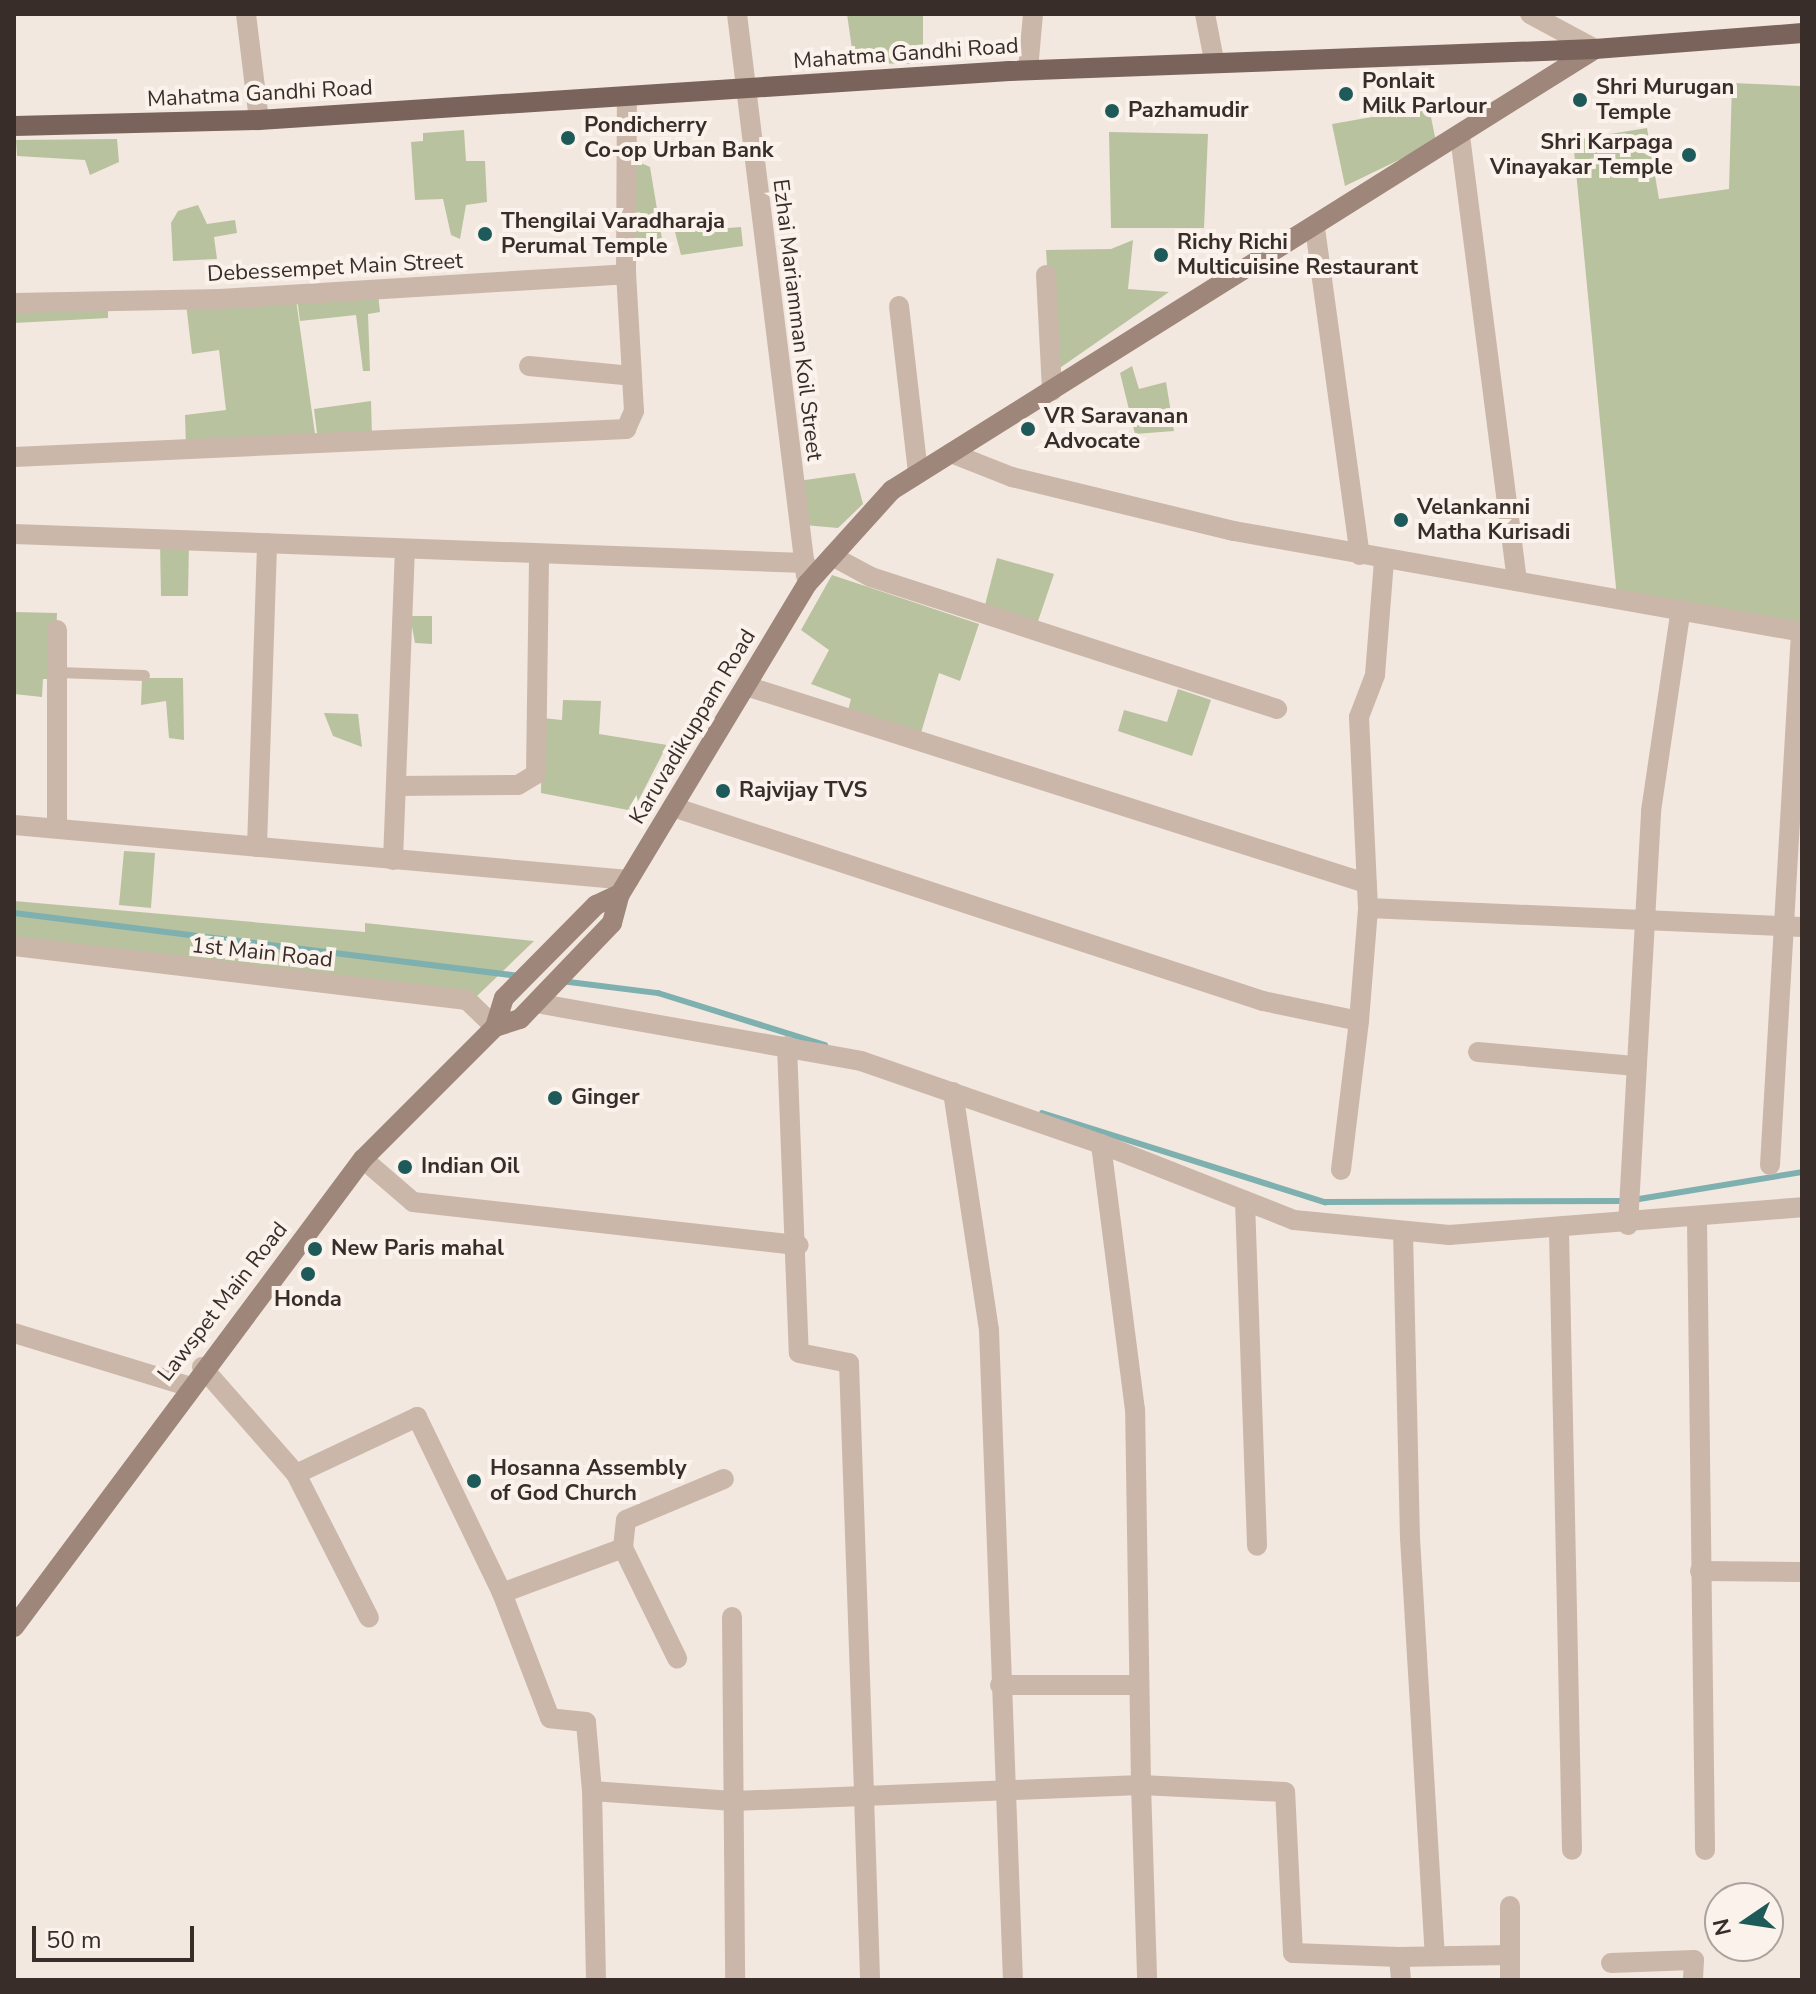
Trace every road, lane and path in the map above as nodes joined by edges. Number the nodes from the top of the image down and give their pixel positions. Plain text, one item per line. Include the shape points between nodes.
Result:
1 (246, 14) edge
2 (737, 14) edge
3 (1033, 14) edge
4 (1205, 14) edge
5 (1530, 14) edge
6 (1802, 33) edge
7 (1595, 49) junction
8 (1214, 60) junction
9 (1028, 70) junction
10 (743, 90) junction
11 (627, 97) junction
12 (259, 120) junction
13 (14, 126) edge
14 (1460, 136) junction
15 (1315, 228) junction
16 (626, 274) junction
17 (1046, 275) dead end
18 (14, 303) edge
19 (899, 306) dead end
20 (529, 366) dead end
21 (632, 376) junction
22 (1052, 391) junction
23 (951, 453) junction
24 (14, 457) edge
25 (918, 473) junction
26 (14, 534) edge
27 (267, 543) junction
28 (405, 551) junction
29 (1360, 555) junction
30 (832, 556) junction
31 (539, 558) junction
32 (1384, 560) junction
33 (806, 573) junction
34 (1517, 581) junction
35 (1681, 609) junction
36 (57, 630) dead end
37 (1801, 632) edge
38 (57, 672) junction
39 (144, 675) dead end
40 (746, 686) junction
41 (1277, 709) dead end
42 (396, 786) junction
43 (673, 807) junction
44 (14, 825) edge
45 (57, 828) junction
46 (257, 847) junction
47 (393, 860) junction
48 (1366, 883) junction
49 (624, 887) junction
50 (1368, 908) junction
51 (1645, 917) junction
52 (1779, 926) junction
53 (1802, 927) edge
54 (14, 946) edge
55 (536, 1003) junction
56 (1359, 1021) junction
57 (495, 1027) junction
58 (787, 1046) junction
59 (1478, 1052) dead end
60 (1636, 1066) junction
61 (953, 1092) junction
62 (1101, 1144) junction
63 (363, 1159) junction
64 (1770, 1165) dead end
65 (1341, 1170) dead end
66 (1245, 1201) junction
67 (1802, 1207) edge
68 (1697, 1218) junction
69 (1628, 1225) junction
70 (1559, 1230) junction
71 (1403, 1231) junction
72 (799, 1245) junction
73 (15, 1334) edge
74 (202, 1367) junction
75 (187, 1386) junction
76 (296, 1474) junction
77 (724, 1479) dead end
78 (1257, 1546) dead end
79 (623, 1548) junction
80 (1700, 1571) junction
81 (1802, 1572) edge
82 (502, 1593) junction
83 (732, 1617) dead end
84 (369, 1618) dead end
85 (14, 1627) edge
86 (677, 1658) dead end
87 (1000, 1685) junction
88 (1139, 1685) junction
89 (1141, 1785) junction
90 (1004, 1790) junction
91 (592, 1791) junction
92 (864, 1796) junction
93 (733, 1801) junction
94 (1572, 1850) dead end
95 (1705, 1850) dead end
96 (1510, 1906) dead end
97 (1509, 1955) junction
98 (1435, 1956) junction
99 (1399, 1957) junction
100 (1611, 1963) dead end
101 (596, 1980) edge
102 (735, 1980) edge
103 (870, 1980) edge
104 (1013, 1980) edge
105 (1147, 1980) edge
106 (1401, 1980) edge
107 (1510, 1980) edge
108 (1693, 1980) edge

1 - 12 street
2 - 10 street, Ezhai Mariamman Koil Street
3 - 9 street
4 - 8 street
5 - 7 street
6 - 7 main road, Mahatma Gandhi Road
7 - 8 main road, Mahatma Gandhi Road
7 - 14 street, Karuvadikuppam Road
8 - 9 main road, Mahatma Gandhi Road
9 - 10 main road, Mahatma Gandhi Road
10 - 11 main road, Mahatma Gandhi Road
10 - 33 street, Ezhai Mariamman Koil Street
11 - 12 main road, Mahatma Gandhi Road
11 - 16 street
12 - 13 main road, Mahatma Gandhi Road
14 - 15 street, Karuvadikuppam Road
14 - 34 street
15 - 22 street, Karuvadikuppam Road
15 - 29 street
16 - 18 street, Debessempet Main Street via 220,299
16 - 21 street
17 - 22 street
19 - 25 street
20 - 21 street
21 - 24 street via 633,421 614,432
22 - 23 street, Karuvadikuppam Road
23 - 25 street, Karuvadikuppam Road
23 - 29 street via 1012,477
25 - 30 street, Karuvadikuppam Road via 892,490
26 - 27 street
27 - 28 street
27 - 46 street
28 - 31 street
28 - 42 street
29 - 32 street
30 - 33 street, Karuvadikuppam Road
30 - 41 street via 871,577
31 - 33 street
31 - 42 street via 536,774 518,785
32 - 34 street
32 - 48 street via 1375,675 1359,717
33 - 40 street, Karuvadikuppam Road
34 - 35 street
35 - 37 street
35 - 51 street via 1651,811
36 - 38 street
37 - 52 street
38 - 39 lane
38 - 45 street
40 - 43 street, Karuvadikuppam Road
40 - 48 street
42 - 47 street
43 - 49 street, Karuvadikuppam Road
43 - 56 street via 1263,1001
44 - 45 street
45 - 46 street
46 - 47 street
47 - 49 street
48 - 50 street
49 - 55 street, Karuvadikuppam Road via 612,923
49 - 57 street via 596,905 504,998
50 - 51 street
50 - 56 street
51 - 52 street
51 - 60 street
52 - 53 street
52 - 64 street
54 - 57 street, 1st Main Road via 467,1000
55 - 57 street, Karuvadikuppam Road via 520,1019
55 - 58 street
56 - 65 street
57 - 63 street, Lawspet Main Road
58 - 61 street
58 - 72 street
59 - 60 street
60 - 69 street
61 - 62 street
61 - 87 street via 989,1330
62 - 66 street
62 - 88 street via 1135,1410
63 - 72 street via 413,1202
63 - 74 street, Lawspet Main Road
66 - 71 street via 1294,1220
66 - 78 street
67 - 68 street
68 - 69 street
68 - 80 street
69 - 70 street
70 - 71 street
70 - 94 street
71 - 98 street via 1410,1552
72 - 92 street via 799,1353 849,1363
73 - 75 street
74 - 75 street, Lawspet Main Road
74 - 76 street
75 - 85 street, Lawspet Main Road
76 - 82 street via 417,1417
76 - 84 street
77 - 79 street via 626,1520
79 - 82 street
79 - 86 street
80 - 81 street
80 - 95 street
82 - 91 street via 550,1718 586,1722
83 - 93 street
87 - 88 street
87 - 90 street
88 - 89 street
89 - 90 street
89 - 99 street via 1285,1792 1293,1953
89 - 105 street
90 - 92 street
90 - 104 street
91 - 93 street
91 - 101 street
92 - 93 street
92 - 103 street
93 - 102 street
96 - 97 street
97 - 98 street
97 - 107 street
98 - 99 street
99 - 106 street
100 - 108 street via 1694,1960

